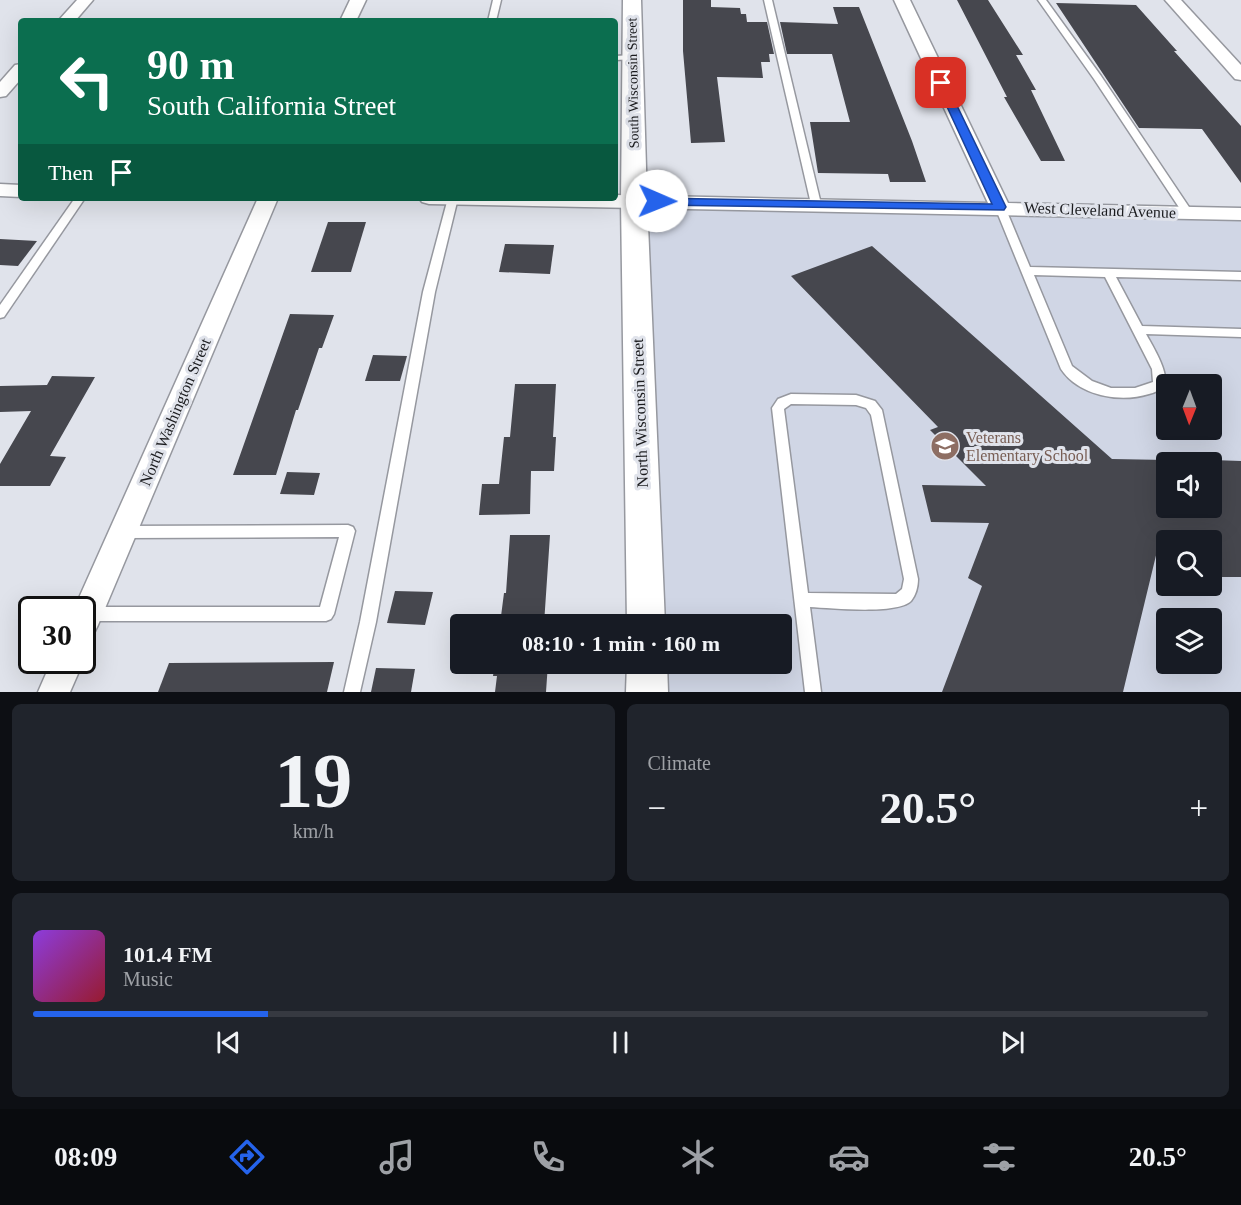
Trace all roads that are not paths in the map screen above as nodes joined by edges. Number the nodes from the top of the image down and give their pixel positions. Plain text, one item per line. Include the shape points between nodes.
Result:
1 (85, 0) edge
2 (358, 0) edge
3 (497, 0) edge
4 (632, 0) edge
5 (768, 0) edge
6 (902, 0) edge
7 (1042, 0) edge
8 (1173, 0) edge
9 (69, 18) edge
10 (349, 18) edge
11 (493, 18) edge
12 (624, 58) edge
13 (18, 72) edge
14 (1241, 75) edge
15 (0, 92) edge
16 (0, 190) edge
17 (18, 191) edge
18 (78, 201) edge
19 (267, 201) edge
20 (452, 201) edge
21 (618, 201) edge
22 (634, 201) junction
23 (816, 204) junction
24 (1000, 207) junction
25 (1188, 213) junction
26 (1241, 214) edge
27 (1026, 271) junction
28 (1109, 273) junction
29 (1241, 276) edge
30 (0, 314) edge
31 (1138, 330) junction
32 (1241, 333) edge
33 (123, 532) junction
34 (95, 596) edge
35 (802, 600) junction
36 (646, 614) edge
37 (96, 620) edge
38 (62, 674) edge
39 (647, 674) edge
40 (54, 692) edge
41 (352, 692) edge
42 (647, 692) edge
43 (813, 692) edge

1 - 9 street
2 - 10 street
3 - 11 lane
4 - 12 street, South Wisconsin Street
5 - 23 lane
6 - 24 street
7 - 25 lane
8 - 14 street
12 - 22 street, South Wisconsin Street
13 - 15 street
16 - 17 street
18 - 30 lane
19 - 33 street, North Washington Street
20 - 41 lane via 429,292
21 - 22 street, West Cleveland Avenue
22 - 23 street, West Cleveland Avenue
22 - 36 street, North Wisconsin Street
23 - 24 street, West Cleveland Avenue
24 - 25 street, West Cleveland Avenue
24 - 27 lane
25 - 26 street, West Cleveland Avenue
27 - 28 lane
27 - 31 lane via 1067,369 1082,382 1100,391 1123,393 1144,392 1159,384 1158,369
28 - 29 lane
28 - 31 lane
31 - 32 lane
33 - 34 street, North Washington Street
33 - 37 lane via 348,531 327,614
35 - 35 lane via 893,602 904,599 910,591 911,579 877,414 870,404 856,400 791,399 778,408
35 - 43 lane
38 - 40 street
39 - 42 street

